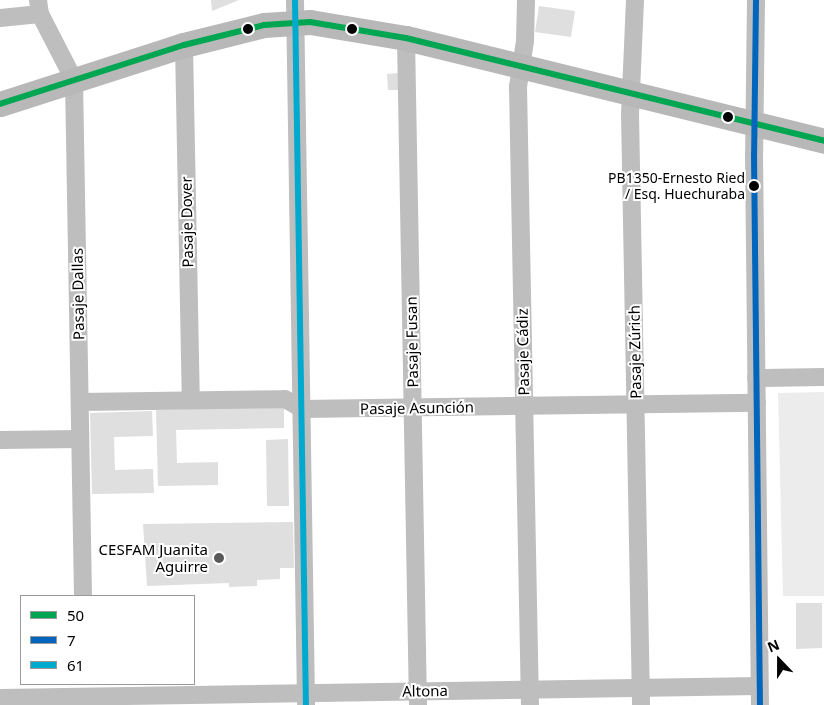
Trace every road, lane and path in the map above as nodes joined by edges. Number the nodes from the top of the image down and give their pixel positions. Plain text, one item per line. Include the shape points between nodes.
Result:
1 (526, 0) edge
2 (635, 0) edge
3 (756, 0) edge
4 (39, 7) edge
5 (295, 11) edge
6 (0, 18) edge
7 (406, 38) junction
8 (184, 45) junction
9 (521, 67) junction
10 (74, 80) junction
11 (632, 93) junction
12 (0, 104) edge
13 (754, 123) junction
14 (824, 141) edge
15 (824, 377) edge
16 (756, 378) junction
17 (190, 400) junction
18 (80, 402) junction
19 (757, 403) junction
20 (636, 405) junction
21 (524, 406) junction
22 (413, 408) junction
23 (302, 409) junction
24 (80, 439) junction
25 (0, 440) edge
26 (83, 595) edge
27 (760, 686) junction
28 (85, 695) edge
29 (530, 697) edge
30 (641, 697) edge
31 (0, 698) edge
32 (418, 698) edge
33 (306, 699) edge
34 (194, 700) edge
35 (760, 705) edge

1 - 9 street, Pasaje Cádiz
2 - 11 street, Pasaje Zúrich
3 - 13 street
4 - 6 street
4 - 10 street, Pasaje Dallas
5 - 7 street via 333,24
5 - 8 street via 264,25
5 - 23 street
7 - 9 street
7 - 22 street, Pasaje Fusan
8 - 10 street
8 - 17 street, Pasaje Dover
9 - 11 street
9 - 21 street, Pasaje Cádiz via 518,87
10 - 12 street
10 - 18 street, Pasaje Dallas
11 - 13 street
11 - 20 street, Pasaje Zúrich
13 - 14 street
13 - 16 street
15 - 16 street
16 - 19 street
17 - 18 street, Pasaje Asunción
17 - 23 street, Pasaje Asunción via 285,399
18 - 24 street, Pasaje Dallas
19 - 20 street, Pasaje Asunción
19 - 27 street
20 - 21 street, Pasaje Asunción
20 - 30 street, Pasaje Zúrich
21 - 22 street, Pasaje Asunción
21 - 29 street, Pasaje Cádiz
22 - 23 street, Pasaje Asunción
22 - 32 street, Pasaje Fusan
23 - 33 street
24 - 25 street
24 - 26 street, Pasaje Dallas
27 - 30 street, Altona
27 - 35 street
28 - 31 street, Altona
28 - 34 street, Altona
29 - 30 street, Altona
29 - 32 street, Altona
32 - 33 street, Altona
33 - 34 street, Altona

